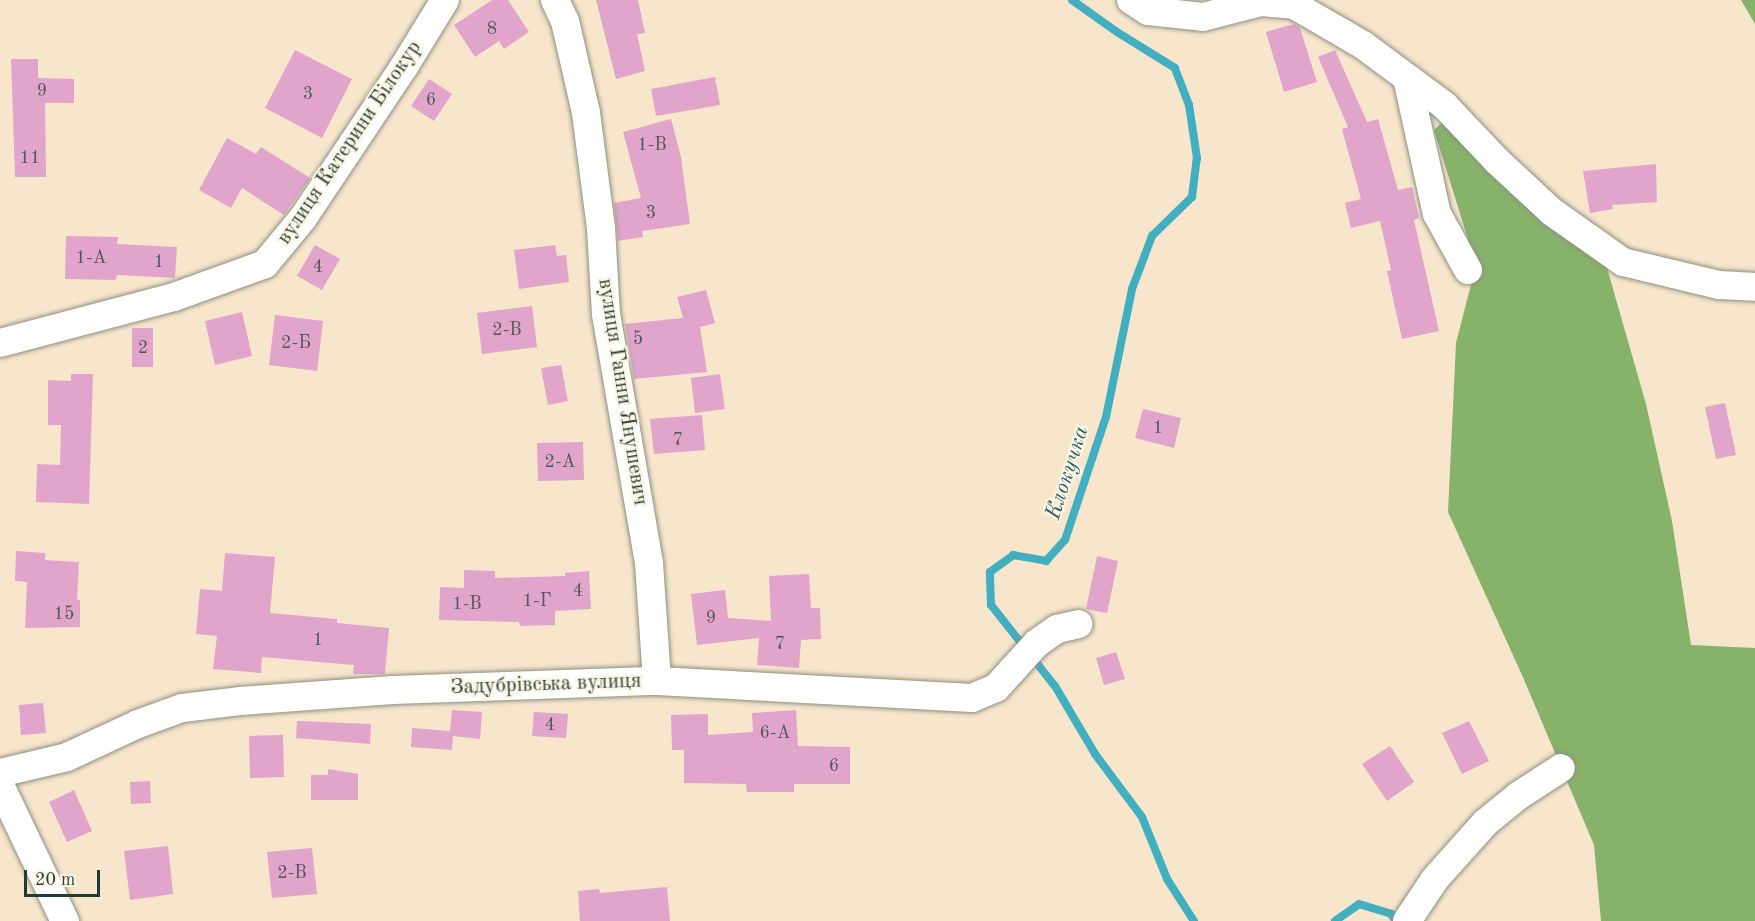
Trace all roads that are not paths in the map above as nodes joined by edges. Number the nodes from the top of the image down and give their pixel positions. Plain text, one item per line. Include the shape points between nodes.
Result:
1 (445, 0) edge
2 (555, 0) edge
3 (1131, 0) edge
4 (1407, 78) junction
5 (1468, 270) dead end
6 (1755, 287) edge
7 (0, 343) edge
8 (1078, 624) dead end
9 (657, 681) junction
10 (1561, 768) dead end
11 (0, 773) edge
12 (0, 785) edge
13 (1411, 916) edge
14 (65, 921) edge

1 - 7 street, вулиця Катерини Білокур via 303,218 264,264 174,297
2 - 9 street, вулиця Ганни Янушевич via 565,21 586,113 601,228 606,314 649,563
3 - 4 street via 1148,11 1203,17 1262,2 1294,5 1363,45
4 - 5 street via 1437,214
4 - 6 street via 1445,106 1552,212 1623,262 1719,285
8 - 9 street, Задубрівська вулиця via 1056,629 996,688 972,698
9 - 11 street, Задубрівська вулиця via 393,690 182,708 68,757
10 - 13 street via 1518,795 1485,824 1435,879
12 - 14 street

